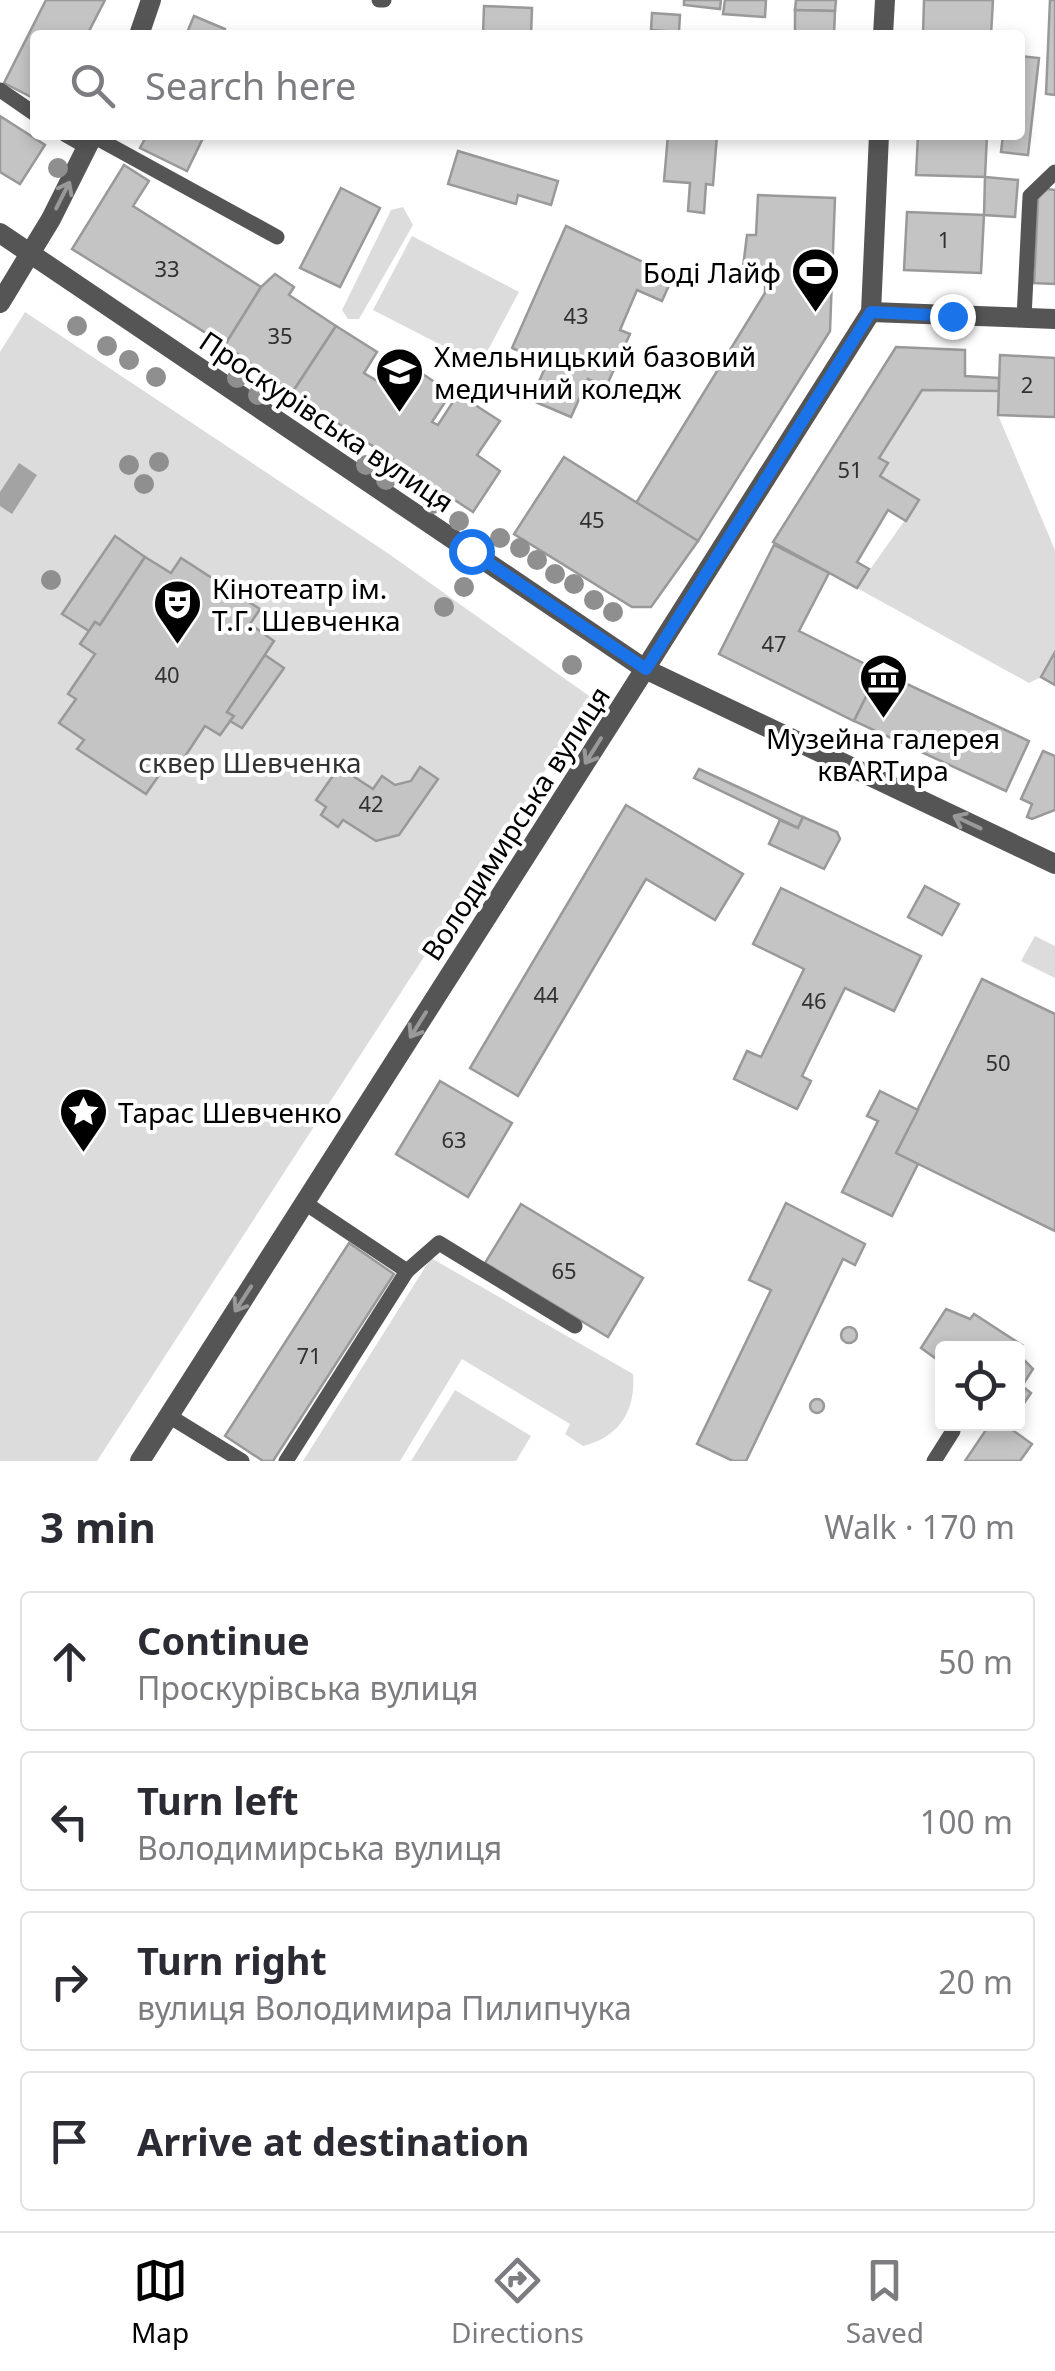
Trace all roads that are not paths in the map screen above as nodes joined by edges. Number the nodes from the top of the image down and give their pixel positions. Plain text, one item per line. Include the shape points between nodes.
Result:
1 (151, 0) edge
2 (885, 0) edge
3 (141, 30) edge
4 (883, 30) edge
5 (0, 90) edge
6 (30, 111) edge
7 (91, 140) edge
8 (879, 140) edge
9 (1055, 172) edge
10 (0, 233) edge
11 (277, 237) dead end
12 (31, 254) junction
13 (0, 303) edge
14 (871, 312) junction
15 (1024, 318) junction
16 (1055, 320) edge
17 (646, 669) junction
18 (1055, 864) edge
19 (305, 1203) junction
20 (407, 1271) junction
21 (575, 1326) dead end
22 (169, 1416) junction
23 (953, 1431) dead end
24 (140, 1461) edge
25 (242, 1461) edge
26 (286, 1461) edge
27 (934, 1461) edge

1 - 3 street
2 - 4 street
5 - 6 lane
7 - 11 lane
12 -> 7 street
8 - 14 street, Володимирська вулиця
9 - 15 lane via 1030,196
10 - 12 street, Проскурівська вулиця
12 - 13 street
12 - 17 street, Проскурівська вулиця
14 - 15 street
14 - 17 street, Володимирська вулиця
15 - 16 street
18 -> 17 street, Проскурівська вулиця
17 -> 19 street, Володимирська вулиця
19 - 20 lane
19 -> 22 street, Володимирська вулиця
20 - 21 lane via 439,1243
20 - 26 lane
22 - 24 street, Володимирська вулиця
22 - 25 lane
23 - 27 lane

